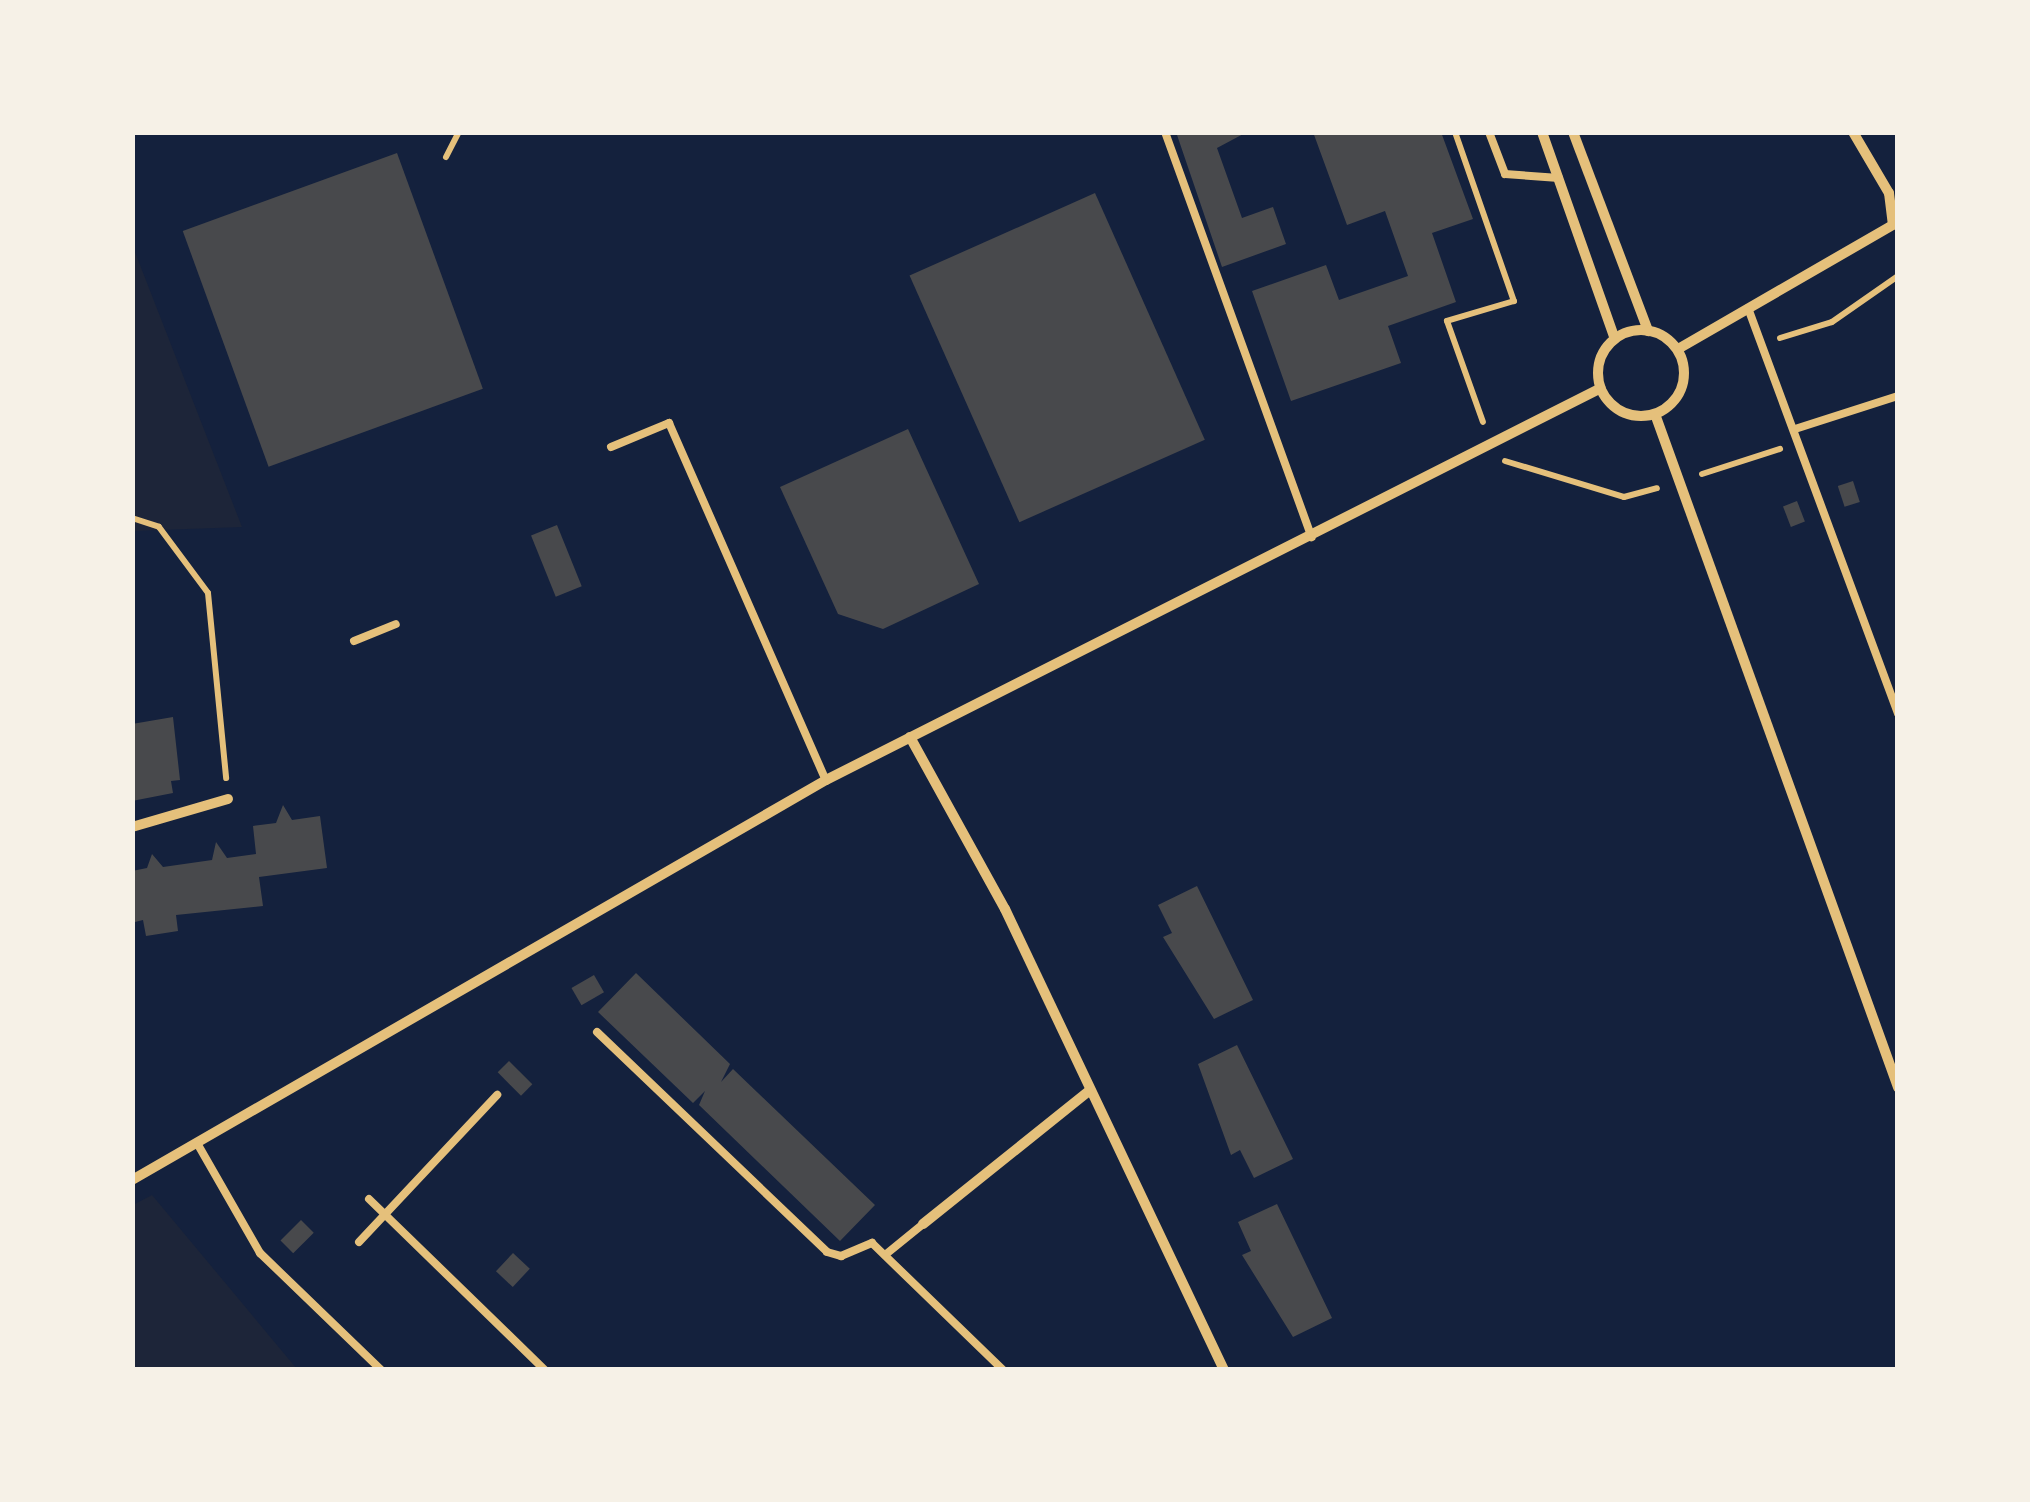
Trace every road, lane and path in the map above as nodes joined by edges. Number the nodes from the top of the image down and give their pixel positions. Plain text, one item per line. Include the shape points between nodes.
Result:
1 (459, 132) edge
2 (1165, 132) edge
3 (1455, 132) edge
4 (1489, 132) edge
5 (1542, 132) edge
6 (1573, 132) edge
7 (1853, 132) edge
8 (446, 158) dead end
9 (1559, 178) junction
10 (1895, 223) edge
11 (1898, 276) edge
12 (1748, 308) junction
13 (1648, 330) junction
14 (1615, 339) junction
15 (1762, 343) junction
16 (1678, 350) junction
17 (1601, 388) junction
18 (1898, 396) edge
19 (1655, 414) junction
20 (1795, 429) junction
21 (1801, 444) junction
22 (611, 447) dead end
23 (1492, 447) junction
24 (1681, 482) junction
25 (132, 518) edge
26 (1312, 538) junction
27 (396, 624) dead end
28 (354, 641) dead end
29 (1898, 714) edge
30 (910, 737) junction
31 (826, 780) junction
32 (228, 800) joint
33 (132, 827) edge
34 (596, 1032) dead end
35 (1898, 1088) edge
36 (1090, 1090) junction
37 (498, 1095) dead end
38 (197, 1142) junction
39 (132, 1180) edge
40 (369, 1198) dead end
41 (384, 1214) junction
42 (924, 1224) joint
43 (359, 1242) dead end
44 (884, 1255) junction
45 (381, 1370) edge
46 (546, 1370) edge
47 (1003, 1370) edge
48 (1224, 1370) edge

1 - 8 path
2 - 26 lane
3 - 23 path via 1514,301 1447,321
4 - 9 lane via 1505,174
5 - 9 street
6 - 13 street
7 - 10 street via 1889,194
9 - 14 street
10 - 12 street
11 - 15 path via 1832,322
12 - 15 lane
12 - 16 street
13 - 14 street
13 - 16 street
14 - 17 street via 1599,364
15 - 20 lane
16 - 19 street via 1684,382
17 - 19 street via 1620,410
17 - 23 street
18 - 20 lane
19 - 24 street
20 - 21 lane
21 - 24 path
21 - 29 lane
22 - 31 lane via 669,423
23 - 24 path via 1497,458 1624,496
23 - 26 street
24 - 35 street
25 - 32 path via 159,527 208,593
26 - 30 street
27 - 28 lane
30 - 31 street
30 - 36 street
31 - 38 street
32 - 33 street
34 - 44 lane via 827,1252 842,1256 872,1243
36 - 42 street
36 - 48 street
37 - 41 lane
38 - 39 street
38 - 45 lane via 260,1253
40 - 41 lane
41 - 43 lane
41 - 46 lane
42 - 44 lane
44 - 47 lane

